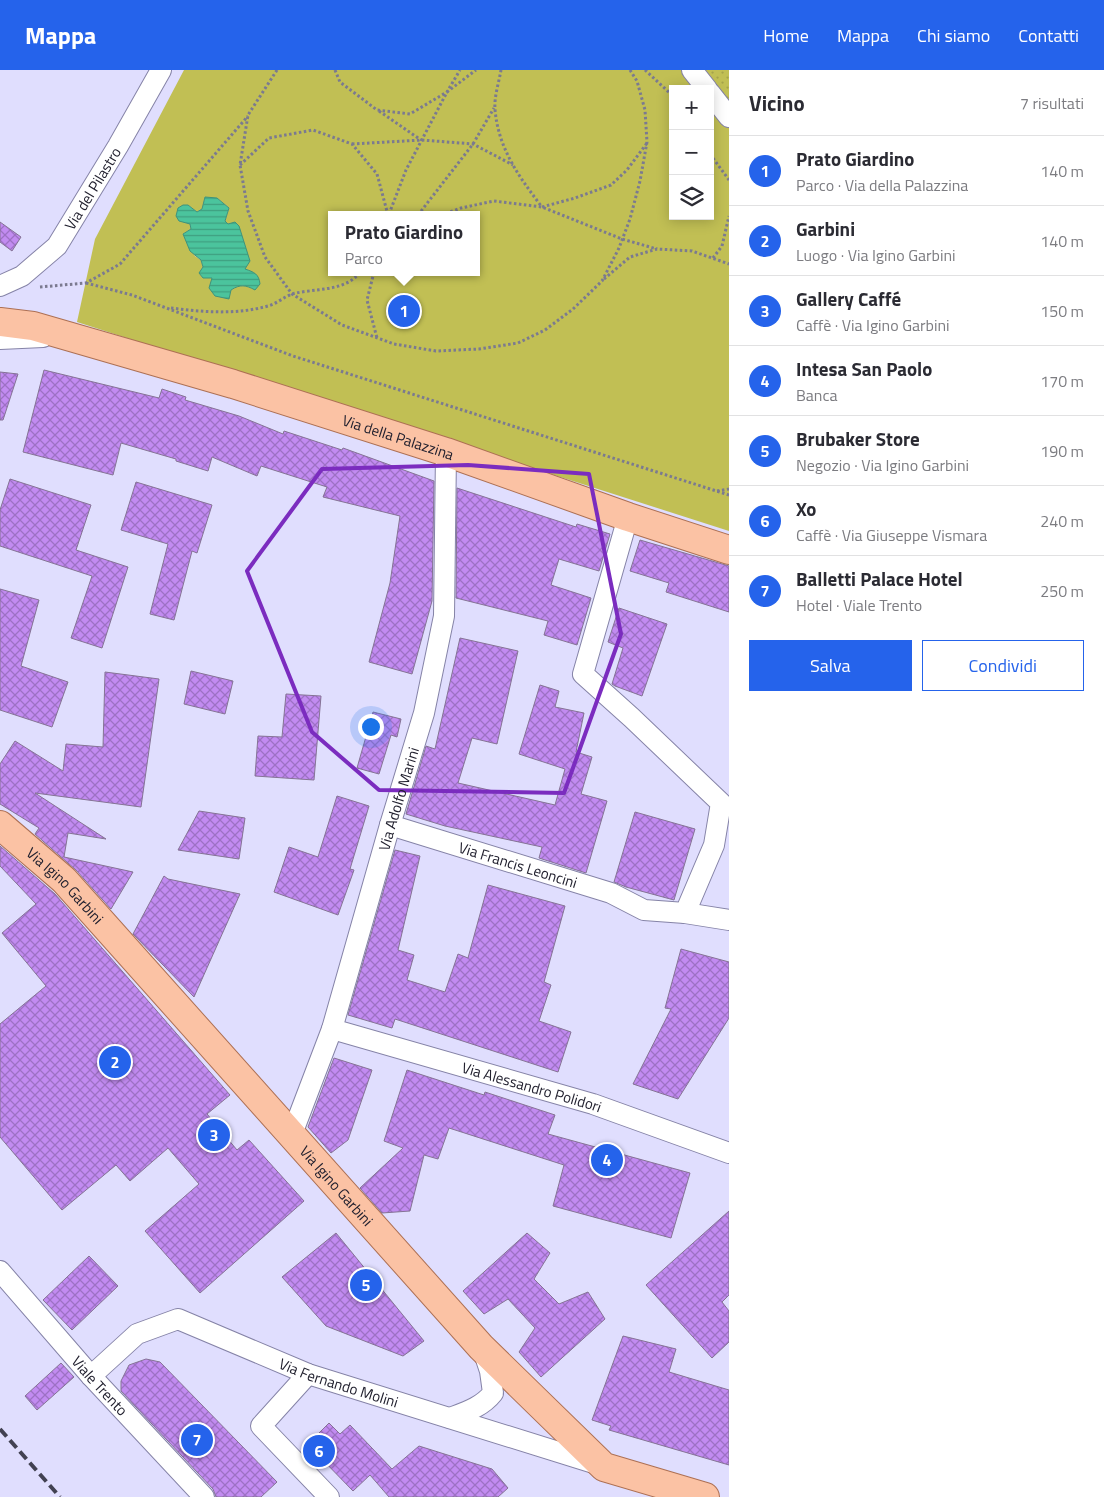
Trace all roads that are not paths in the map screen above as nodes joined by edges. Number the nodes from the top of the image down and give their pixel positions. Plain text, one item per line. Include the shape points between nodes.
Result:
1 (161, 70) edge
2 (692, 70) edge
3 (704, 85) edge
4 (714, 98) edge
5 (728, 114) edge
6 (0, 286) edge
7 (0, 322) edge
8 (65, 336) junction
9 (0, 339) edge
10 (446, 452) junction
11 (628, 517) junction
12 (729, 550) edge
13 (0, 825) edge
14 (390, 825) junction
15 (685, 914) junction
16 (729, 920) edge
17 (332, 1029) junction
18 (292, 1134) junction
19 (729, 1153) edge
20 (0, 1271) edge
21 (481, 1347) junction
22 (308, 1374) junction
23 (91, 1376) junction
24 (450, 1418) junction
25 (604, 1467) junction
26 (204, 1497) edge
27 (329, 1497) edge
28 (706, 1497) edge

1 - 6 street, Via del Pilastro via 57,246 22,276
2 - 3 street
4 - 5 street
7 - 8 main road, Via della Palazzina via 33,326
8 - 9 street, Via della Palazzina
8 - 10 main road, Via della Palazzina via 232,384
10 - 11 main road, Via della Palazzina
10 - 14 street, Via Adolfo Marini via 444,616 424,713
11 - 12 main road, Via della Palazzina
11 - 15 street via 583,674 721,803 714,845
13 - 18 main road, Via Igino Garbini via 64,880
14 - 15 street, Via Francis Leoncini via 611,893 644,910
14 - 17 street, Via Adolfo Marini
15 - 16 street
17 - 18 street, Via Adolfo Marini
17 - 19 street, Via Alessandro Polidori via 593,1104
18 - 21 main road, Via Igino Garbini
20 - 23 street, Viale Trento
21 - 24 street via 490,1371 493,1393 486,1402
21 - 25 main road, Via Igino Garbini
22 - 23 street, Via Fernando Molini via 178,1319 137,1334
22 - 24 street, Via Fernando Molini
22 - 27 street via 261,1426
23 - 26 street, Viale Trento
24 - 25 street, Via Fernando Molini
25 - 28 main road, Via Igino Garbini

